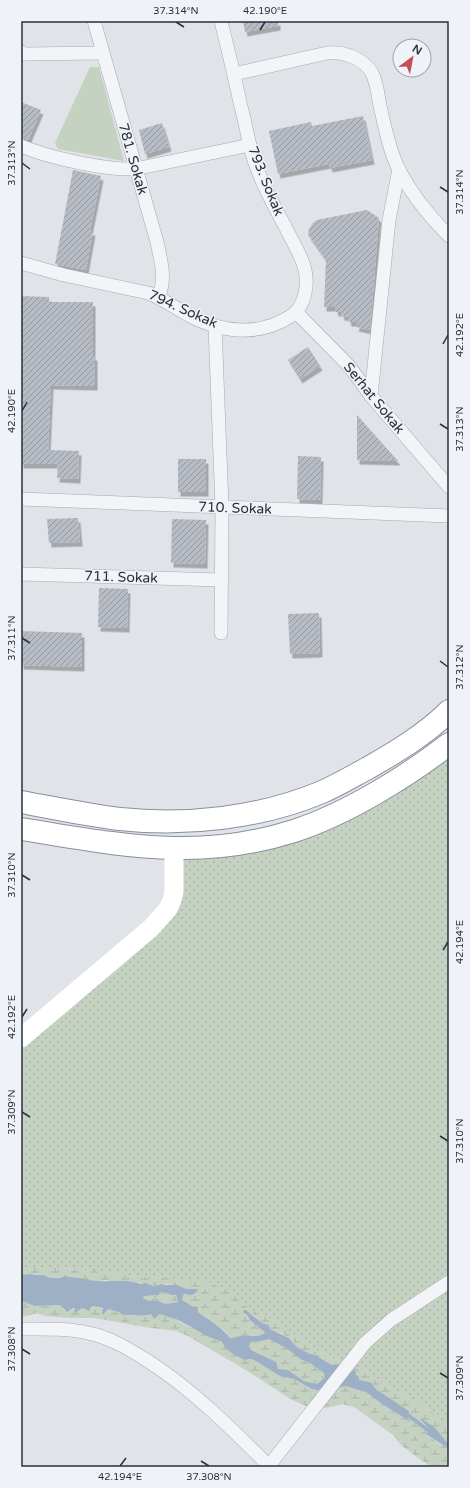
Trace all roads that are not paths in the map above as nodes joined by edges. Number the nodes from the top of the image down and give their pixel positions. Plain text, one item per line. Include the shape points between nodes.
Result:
1 (94, 21) edge
2 (221, 21) edge
3 (102, 53) junction
4 (22, 56) edge
5 (234, 74) junction
6 (250, 145) junction
7 (21, 146) edge
8 (135, 168) junction
9 (399, 169) junction
10 (449, 236) edge
11 (21, 263) edge
12 (159, 297) junction
13 (296, 312) junction
14 (215, 326) junction
15 (371, 396) junction
16 (449, 487) edge
17 (21, 499) edge
18 (222, 507) junction
19 (449, 516) edge
20 (21, 574) edge
21 (221, 580) junction
22 (221, 633) dead end
23 (449, 710) edge
24 (449, 744) edge
25 (21, 802) edge
26 (21, 829) edge
27 (174, 848) junction
28 (21, 1038) edge
29 (449, 1282) edge
30 (21, 1329) edge
31 (269, 1466) edge

1 - 3 street, 781. Sokak
2 - 5 street, 793. Sokak
3 - 4 street
3 - 8 street, 781. Sokak
5 - 6 street, 793. Sokak
5 - 9 street via 326,52 343,53 358,61 373,76 386,132
6 - 8 street
6 - 13 street, 793. Sokak via 267,190 300,254 307,276 304,299
7 - 8 street via 79,162
8 - 12 street, 781. Sokak via 164,275
9 - 10 street via 415,198
9 - 15 street via 389,220
11 - 12 street, 794. Sokak
12 - 14 street, 794. Sokak via 191,316
13 - 14 street, 794. Sokak via 282,321 258,330
13 - 15 street, Serhat Sokak via 349,366
14 - 18 street
15 - 16 street, Serhat Sokak
17 - 18 street, 710. Sokak
18 - 19 street, 710. Sokak
18 - 21 street
20 - 21 street, 711. Sokak
21 - 22 street
23 - 25 highway via 411,742 342,782 288,803 235,817 174,821 120,819
24 - 27 highway via 427,761 354,805 294,831 238,844
26 - 27 highway via 125,845
27 - 28 street via 174,892 168,909 151,928
29 - 31 street via 376,1332 354,1356
30 - 31 street via 89,1333 135,1353 194,1396

